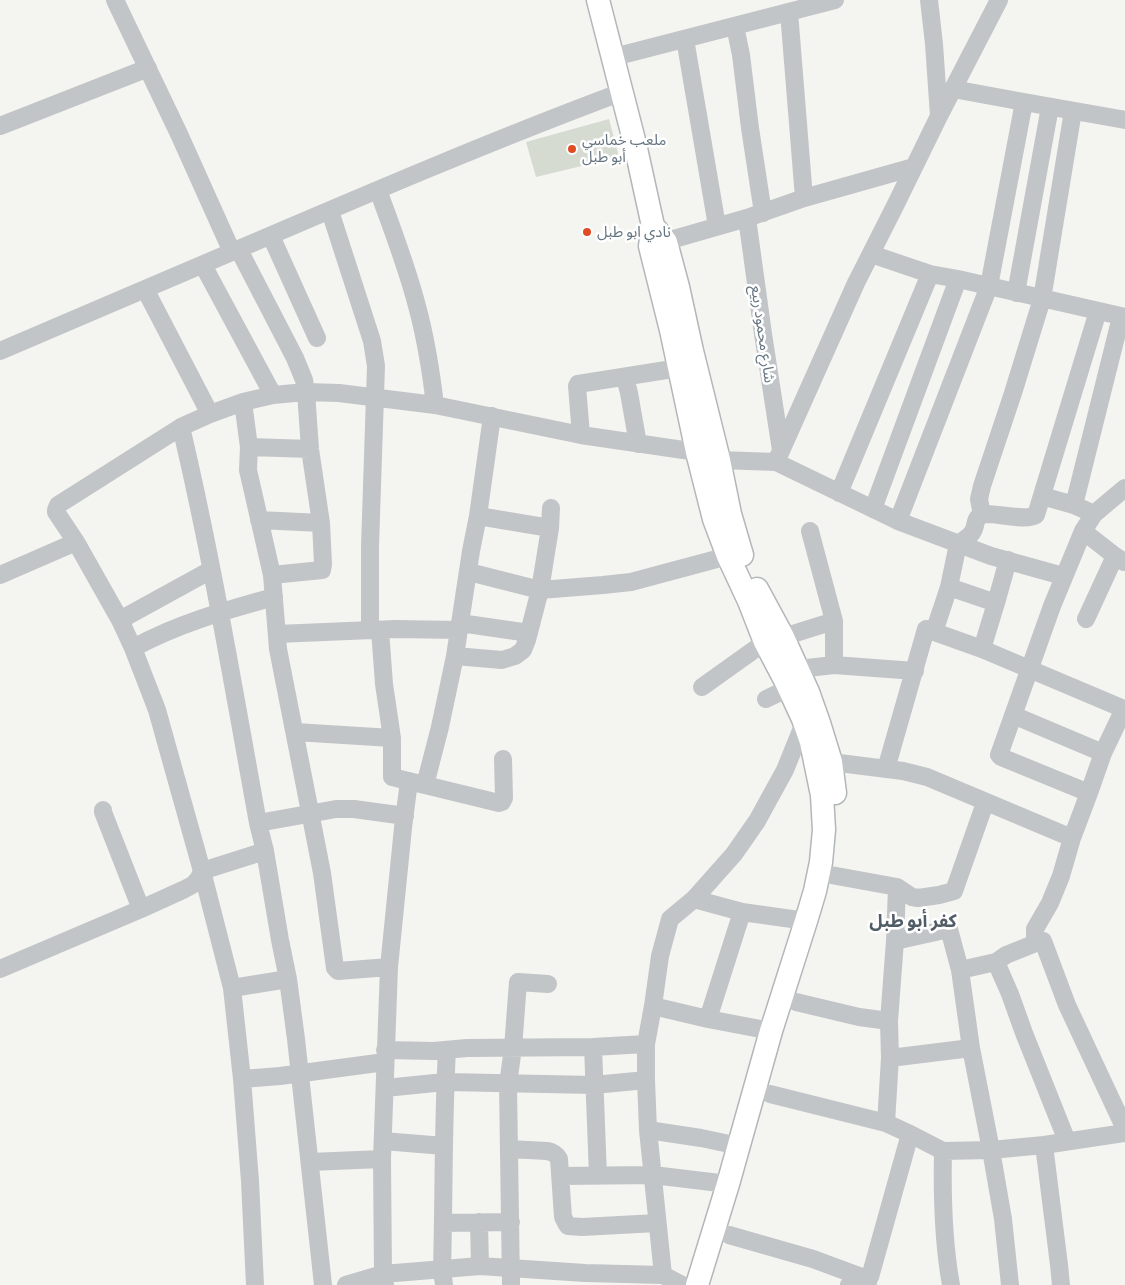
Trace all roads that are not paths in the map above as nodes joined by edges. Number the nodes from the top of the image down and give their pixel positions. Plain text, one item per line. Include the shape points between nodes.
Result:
1 (115, 0) edge
2 (598, 0) edge
3 (835, 0) edge
4 (929, 0) edge
5 (999, 0) edge
6 (789, 12) junction
7 (735, 26) junction
8 (685, 39) junction
9 (614, 57) junction
10 (148, 68) junction
11 (953, 89) junction
12 (622, 92) junction
13 (1024, 102) junction
14 (1050, 107) junction
15 (1073, 111) junction
16 (939, 116) junction
17 (1125, 120) edge
18 (0, 126) edge
19 (914, 167) junction
20 (378, 190) junction
21 (804, 198) junction
22 (330, 210) junction
23 (755, 216) junction
24 (717, 226) junction
25 (270, 236) junction
26 (656, 238) junction
27 (236, 251) junction
28 (871, 254) junction
29 (204, 264) junction
30 (930, 274) junction
31 (958, 279) junction
32 (989, 286) junction
33 (145, 289) junction
34 (1016, 293) junction
35 (1042, 299) junction
36 (1098, 311) junction
37 (1123, 317) edge
38 (317, 338) dead end
39 (0, 351) edge
40 (679, 368) junction
41 (626, 377) junction
42 (306, 392) junction
43 (273, 394) junction
44 (376, 397) junction
45 (243, 402) junction
46 (434, 405) junction
47 (210, 414) junction
48 (492, 416) junction
49 (182, 427) junction
50 (581, 435) junction
51 (638, 444) junction
52 (249, 447) junction
53 (310, 449) junction
54 (698, 452) junction
55 (778, 456) junction
56 (719, 460) junction
57 (1125, 488) edge
58 (839, 493) junction
59 (1042, 496) junction
60 (1074, 505) junction
61 (552, 508) dead end
62 (873, 509) junction
63 (1094, 514) junction
64 (982, 515) junction
65 (478, 516) junction
66 (258, 520) junction
67 (898, 521) junction
68 (321, 523) junction
69 (550, 528) junction
70 (810, 531) dead end
71 (1083, 531) junction
72 (76, 542) junction
73 (958, 544) junction
74 (728, 556) junction
75 (1120, 559) edge
76 (1008, 560) junction
77 (211, 570) junction
78 (469, 572) junction
79 (0, 575) edge
80 (272, 576) junction
81 (1064, 576) junction
82 (949, 587) junction
83 (540, 590) junction
84 (274, 597) junction
85 (996, 602) junction
86 (219, 612) junction
87 (1086, 619) dead end
88 (120, 620) junction
89 (834, 621) junction
90 (459, 626) junction
91 (375, 630) junction
92 (934, 632) junction
93 (529, 633) junction
94 (277, 634) junction
95 (774, 640) junction
96 (133, 648) junction
97 (982, 649) junction
98 (455, 656) junction
99 (834, 665) junction
100 (1030, 670) junction
101 (914, 671) junction
102 (793, 679) junction
103 (702, 687) dead end
104 (766, 699) dead end
105 (1124, 707) edge
106 (1013, 715) junction
107 (804, 723) junction
108 (295, 732) junction
109 (392, 738) junction
110 (1103, 752) junction
111 (503, 759) dead end
112 (831, 762) junction
113 (886, 769) junction
114 (417, 783) junction
115 (1089, 793) junction
116 (985, 803) junction
117 (103, 810) dead end
118 (310, 813) junction
119 (405, 816) junction
120 (258, 824) junction
121 (1072, 838) junction
122 (265, 851) junction
123 (202, 871) junction
124 (831, 875) junction
125 (897, 888) junction
126 (694, 899) junction
127 (141, 910) junction
128 (742, 912) junction
129 (806, 921) junction
130 (895, 941) junction
131 (1037, 943) junction
132 (996, 962) junction
133 (389, 967) junction
134 (0, 969) edge
135 (960, 970) junction
136 (288, 979) junction
137 (548, 984) dead end
138 (232, 988) junction
139 (796, 1002) junction
140 (653, 1006) junction
141 (708, 1019) junction
142 (889, 1021) junction
143 (772, 1031) junction
144 (646, 1044) junction
145 (592, 1047) junction
146 (513, 1048) junction
147 (972, 1048) junction
148 (447, 1050) junction
149 (385, 1056) junction
150 (890, 1058) junction
151 (300, 1074) junction
152 (242, 1079) junction
153 (646, 1080) junction
154 (445, 1082) junction
155 (508, 1084) junction
156 (594, 1085) junction
157 (385, 1088) junction
158 (770, 1094) junction
159 (886, 1123) junction
160 (1125, 1129) edge
161 (648, 1130) junction
162 (1125, 1133) edge
163 (910, 1134) junction
164 (383, 1141) junction
165 (1067, 1141) junction
166 (1044, 1145) junction
167 (444, 1146) junction
168 (739, 1146) junction
169 (509, 1150) junction
170 (991, 1150) junction
171 (943, 1151) junction
172 (382, 1159) junction
173 (310, 1162) junction
174 (653, 1175) junction
175 (560, 1176) junction
176 (598, 1176) junction
177 (728, 1184) junction
178 (479, 1222) junction
179 (511, 1222) junction
180 (443, 1223) junction
181 (657, 1224) junction
182 (728, 1235) junction
183 (480, 1266) junction
184 (663, 1275) junction
185 (443, 1277) edge
186 (511, 1277) edge
187 (384, 1280) edge
188 (868, 1282) edge
189 (255, 1285) edge
190 (323, 1285) edge
191 (346, 1285) edge
192 (682, 1285) edge
193 (697, 1285) edge
194 (714, 1285) edge
195 (849, 1285) edge
196 (951, 1285) edge
197 (1010, 1285) edge
198 (1061, 1285) edge

1 - 10 street
2 - 9 main road
3 - 6 street
4 - 16 street
5 - 11 street
6 - 7 street
6 - 21 street
7 - 8 street
7 - 23 street, شارع محمود ربيع via 750,128
8 - 9 street
8 - 24 street
9 - 12 main road
10 - 18 street
10 - 27 street
11 - 13 street
11 - 16 street
12 - 20 street
12 - 26 main road
13 - 14 street
13 - 32 street
14 - 15 street
14 - 34 street
15 - 17 street
15 - 35 street
16 - 19 street
19 - 21 street
19 - 28 street
20 - 22 street
20 - 46 street via 417,305
21 - 23 street
22 - 25 street
22 - 44 street via 372,341
23 - 24 street
23 - 55 street, شارع محمود ربيع via 763,334
24 - 26 street
25 - 27 street
25 - 38 street
26 - 40 main road
26 - 56 main road via 678,287
27 - 29 street
27 - 42 street via 295,358
28 - 30 street
28 - 55 street
29 - 33 street
29 - 43 street
30 - 31 street
30 - 58 street
31 - 32 street
31 - 62 street
32 - 34 street
32 - 67 street
33 - 39 street
33 - 47 street
34 - 35 street
35 - 36 street
35 - 64 street via 982,486 979,499
36 - 37 street
36 - 59 street
37 - 60 street
40 - 41 street
40 - 54 main road
41 - 50 street via 578,384
41 - 51 street
42 - 43 street
42 - 44 street
42 - 53 street
43 - 45 street
44 - 46 street
44 - 91 street via 370,546
45 - 47 street
45 - 52 street
46 - 48 street
47 - 49 street
48 - 50 street
48 - 65 street
49 - 72 street via 58,505 56,512
49 - 77 street
50 - 51 street
51 - 54 street
52 - 53 street
52 - 66 street via 248,470
53 - 68 street
54 - 74 main road via 714,519
55 - 56 street
55 - 58 street
56 - 95 main road via 737,541
57 - 63 street
58 - 62 street
59 - 60 street
59 - 64 street via 1033,517
60 - 63 street
61 - 69 street
62 - 67 street
63 - 71 street
64 - 73 street via 977,518 971,534
65 - 69 street
65 - 78 street
66 - 68 street
66 - 80 street
67 - 73 street
68 - 80 street via 322,570
69 - 83 street
70 - 89 street
71 - 75 street
71 - 81 street
72 - 79 street
72 - 88 street
73 - 76 street
73 - 82 street
74 - 83 street via 631,582
74 - 95 main road via 749,601
75 - 87 street
76 - 81 street
76 - 85 street
77 - 86 street
77 - 88 street
78 - 83 street
78 - 90 street
80 - 84 street
81 - 100 street
82 - 85 street
82 - 92 street
83 - 93 street
84 - 86 street
84 - 94 street
85 - 97 street
86 - 96 street
86 - 120 street
88 - 96 street
89 - 95 street
89 - 99 street
90 - 91 street
90 - 93 street
90 - 98 street
91 - 94 street
91 - 109 street
92 - 97 street
92 - 101 street via 925,630
93 - 98 street via 526,645 515,656 502,660
94 - 108 street
95 - 102 main road
95 - 103 street
96 - 123 street via 157,710
97 - 100 street
98 - 114 street via 440,727
99 - 101 street
99 - 102 street
100 - 105 street
100 - 106 street
101 - 113 street
102 - 104 street
102 - 107 main road
102 - 112 main road via 820,723
105 - 110 street
106 - 110 street
106 - 115 street via 1000,756
107 - 126 street via 785,770 757,821 734,854
107 - 129 main road via 822,795 824,830 821,862
108 - 109 street
108 - 118 street
109 - 114 street via 392,777
110 - 115 street
111 - 114 street via 504,798 500,803
112 - 113 street
112 - 124 main road via 836,848
113 - 116 street via 927,777
114 - 119 street
115 - 121 street
116 - 121 street
116 - 125 street via 954,891 918,898
117 - 127 street
118 - 119 street via 336,809
118 - 120 street
118 - 133 street via 335,970
119 - 133 street
120 - 122 street
121 - 131 street via 1050,903 1035,929
122 - 123 street
122 - 136 street
123 - 127 street via 194,884
123 - 138 street
124 - 125 street
124 - 139 main road
125 - 130 street
126 - 128 street
126 - 140 street via 670,918 660,956
127 - 134 street
128 - 129 street
128 - 141 street
129 - 143 main road
130 - 135 street via 949,929
130 - 142 street
131 - 132 street
131 - 160 street via 1043,942 1067,1005
132 - 135 street
132 - 165 street
133 - 149 street
135 - 147 street
136 - 138 street
136 - 151 street
137 - 146 street via 518,982
138 - 152 street
139 - 142 street
139 - 158 main road
140 - 141 street
140 - 144 street
141 - 143 street
142 - 150 street
143 - 168 main road
144 - 145 street
144 - 153 street
145 - 146 street
145 - 156 street
146 - 148 street
146 - 155 street
147 - 150 street
147 - 170 street
148 - 149 street
148 - 154 street
149 - 151 street
149 - 157 street
150 - 159 street
151 - 152 street
151 - 173 street
152 - 189 street
153 - 156 street
153 - 161 street
154 - 155 street
154 - 157 street
154 - 167 street
155 - 156 street
155 - 169 street
156 - 176 street
157 - 164 street
158 - 159 street
158 - 182 main road
159 - 163 street
161 - 168 street
161 - 174 street
162 - 165 street
163 - 171 street
163 - 188 street
164 - 167 street
164 - 172 street
165 - 166 street
166 - 170 street
166 - 198 street
167 - 180 street
168 - 177 main road
169 - 175 street via 552,1152 559,1159
169 - 179 street
170 - 171 street
170 - 197 street
171 - 196 street via 942,1183
172 - 173 street
172 - 187 street
173 - 190 street
174 - 176 street
174 - 177 street
174 - 181 street
175 - 176 street
175 - 181 street via 564,1217 568,1226
177 - 193 main road
178 - 179 street
178 - 180 street
178 - 183 street
179 - 186 street
180 - 185 street
181 - 184 street
182 - 188 street via 813,1259
182 - 194 main road
183 - 185 street
183 - 186 street
184 - 186 street via 585,1273
184 - 192 street
185 - 187 street
187 - 191 street
188 - 195 street

